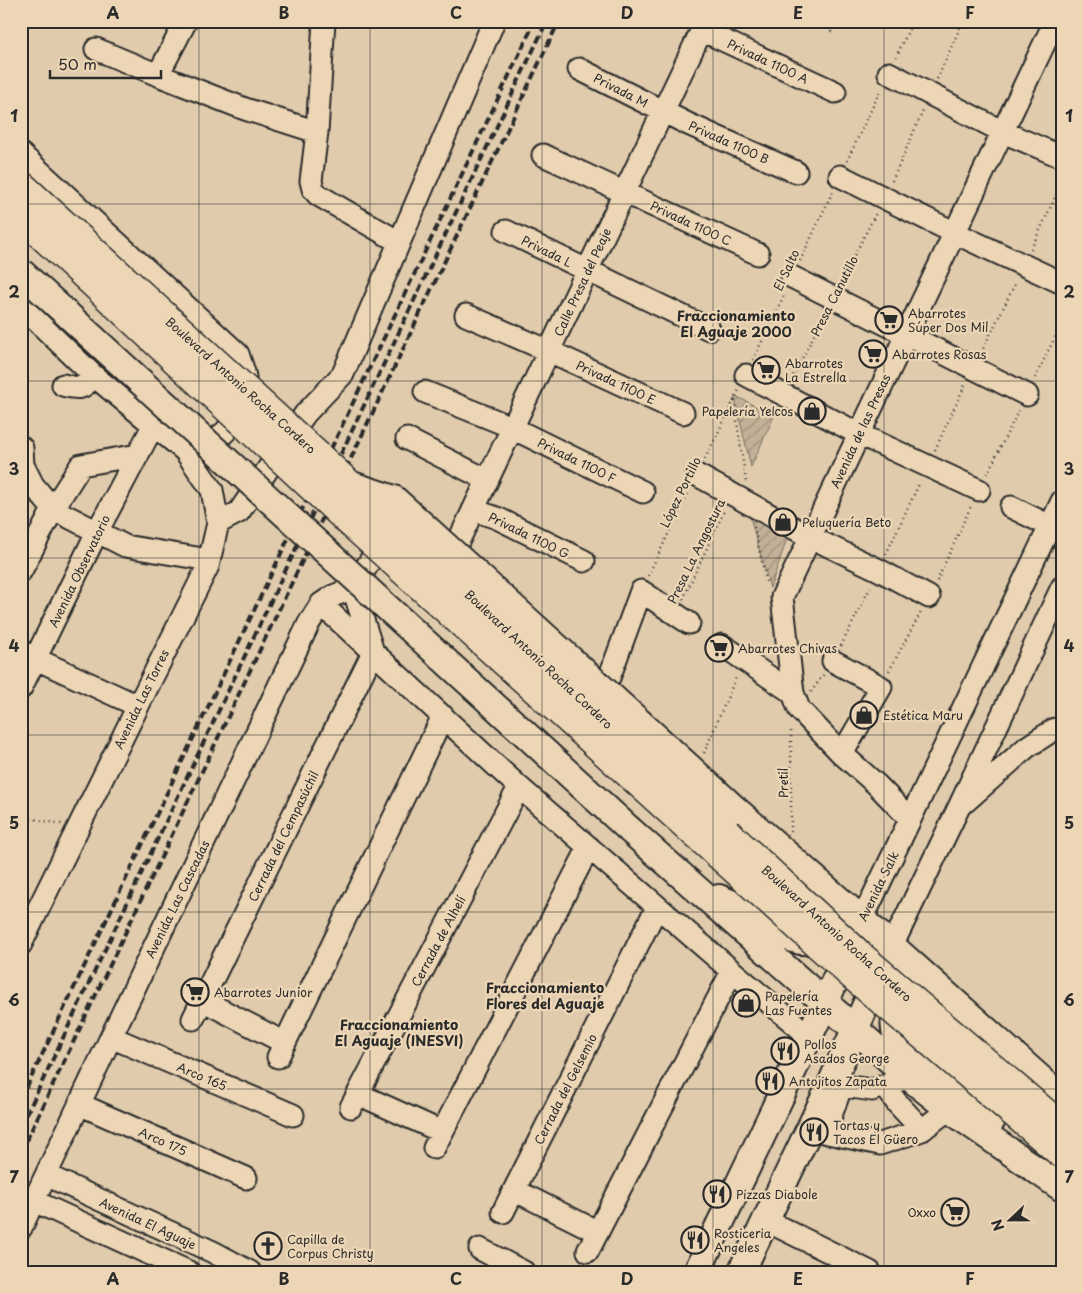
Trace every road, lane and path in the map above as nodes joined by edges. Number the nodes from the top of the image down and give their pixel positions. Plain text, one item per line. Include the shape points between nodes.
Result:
1 (186, 21) edge
2 (324, 21) edge
3 (494, 21) edge
4 (835, 21) edge
5 (963, 21) edge
6 (703, 26) edge
7 (1052, 26) edge
8 (831, 32) dead end
9 (96, 49) dead end
10 (950, 49) dead end
11 (580, 70) dead end
12 (889, 72) dead end
13 (158, 75) junction
14 (835, 92) dead end
15 (663, 112) junction
16 (317, 132) junction
17 (1003, 132) junction
18 (21, 154) edge
19 (543, 155) dead end
20 (903, 156) dead end
21 (1062, 156) edge
22 (796, 172) dead end
23 (840, 176) dead end
24 (1062, 182) edge
25 (21, 185) edge
26 (624, 192) junction
27 (884, 198) junction
28 (21, 216) edge
29 (816, 227) dead end
30 (506, 231) dead end
31 (955, 233) junction
32 (399, 242) junction
33 (758, 254) dead end
34 (1024, 266) junction
35 (587, 270) junction
36 (21, 272) edge
37 (792, 277) junction
38 (1057, 281) edge
39 (834, 298) junction
40 (21, 306) edge
41 (466, 315) dead end
42 (710, 329) dead end
43 (906, 334) junction
44 (549, 351) junction
45 (973, 368) junction
46 (746, 375) joint
47 (94, 376) junction
48 (63, 385) dead end
49 (426, 392) dead end
50 (784, 395) junction
51 (1027, 395) dead end
52 (734, 400) dead end
53 (683, 413) dead end
54 (949, 419) dead end
55 (153, 426) junction
56 (512, 428) junction
57 (859, 434) junction
58 (407, 439) dead end
59 (21, 447) edge
60 (185, 452) junction
61 (138, 455) junction
62 (697, 475) junction
63 (487, 480) junction
64 (349, 484) junction
65 (979, 490) dead end
66 (642, 492) dead end
67 (732, 494) junction
68 (1062, 501) edge
69 (1011, 506) dead end
70 (52, 510) junction
71 (473, 510) junction
72 (904, 518) dead end
73 (218, 523) junction
74 (1050, 526) junction
75 (97, 532) junction
76 (810, 537) junction
77 (458, 542) junction
78 (209, 560) junction
79 (584, 562) dead end
80 (879, 570) junction
81 (21, 571) edge
82 (353, 588) junction
83 (1062, 588) edge
84 (641, 591) junction
85 (929, 597) dead end
86 (321, 604) junction
87 (682, 619) joint
88 (850, 628) dead end
89 (722, 646) dead end
90 (373, 652) junction
91 (28, 655) edge
92 (743, 660) junction
93 (833, 662) dead end
94 (609, 678) junction
95 (21, 688) edge
96 (796, 701) junction
97 (138, 706) junction
98 (443, 716) junction
99 (1062, 730) edge
100 (842, 754) junction
101 (700, 763) junction
102 (519, 788) junction
103 (959, 807) junction
104 (21, 817) edge
105 (910, 819) junction
106 (78, 827) junction
107 (588, 847) junction
108 (791, 859) junction
109 (816, 880) junction
110 (694, 886) junction
111 (657, 906) junction
112 (29, 909) edge
113 (862, 920) junction
114 (21, 944) edge
115 (892, 946) junction
116 (732, 971) junction
117 (202, 1000) junction
118 (825, 1003) junction
119 (192, 1019) dead end
120 (856, 1030) junction
121 (989, 1032) junction
122 (810, 1036) junction
123 (111, 1037) junction
124 (909, 1077) junction
125 (836, 1084) junction
126 (885, 1086) junction
127 (1062, 1098) edge
128 (79, 1104) junction
129 (949, 1109) junction
130 (293, 1115) dead end
131 (1062, 1127) edge
132 (922, 1130) junction
133 (817, 1131) junction
134 (1062, 1154) edge
135 (46, 1175) junction
136 (246, 1178) dead end
137 (741, 1180) junction
138 (1062, 1187) edge
139 (514, 1190) junction
140 (778, 1195) junction
141 (34, 1201) junction
142 (503, 1212) dead end
143 (765, 1220) junction
144 (21, 1228) edge
145 (598, 1232) junction
146 (480, 1249) dead end
147 (588, 1251) dead end
148 (189, 1272) edge
149 (250, 1272) edge
150 (524, 1272) edge
151 (697, 1272) edge
152 (741, 1272) edge
153 (870, 1272) edge

1 - 13 street
2 - 16 street
3 - 32 street
4 - 8 path
5 - 10 path
6 - 14 street, Privada 1100 A
6 - 15 street, Calle Presa del Peaje
7 - 17 street, Avenida de las Presas
9 - 13 street
11 - 15 street, Privada M
12 - 17 street
13 - 16 street via 245,110
15 - 22 street, Privada 1100 B
15 - 26 street, Calle Presa del Peaje
16 - 32 street via 311,181 313,189
17 - 21 street
17 - 31 street, Avenida de las Presas
18 - 60 street via 238,354 245,375 244,397 237,417 224,434 206,446
19 - 26 street
20 - 27 path
23 - 27 street
24 - 34 path
25 - 64 highway, Boulevard Antonio Rocha Cordero, bridge
26 - 33 street, Privada 1100 C
26 - 35 street, Calle Presa del Peaje
27 - 31 street
27 - 39 path, Presa Canutillo
28 - 134 highway, Boulevard Antonio Rocha Cordero, bridge via 351,523 853,976
29 - 37 path, El Salto
30 - 35 street, Privada L
31 - 34 street
31 - 43 street, Avenida de las Presas
32 - 73 street via 343,374 305,414 239,512
34 - 38 street
34 - 45 path
35 - 42 street, Privada L
35 - 44 street, Calle Presa del Peaje
36 - 110 main road, bridge
37 - 39 street
37 - 46 path, El Salto
39 - 43 street
39 - 50 path, Presa Canutillo
40 - 47 street, Avenida Las Torres
41 - 44 street, Privada 1100 E
43 - 45 street
43 - 57 street, Avenida de las Presas
44 - 53 street, Privada 1100 E
44 - 56 street, Calle Presa del Peaje
45 - 51 street
45 - 54 path
46 - 50 street
47 - 48 street via 80,388
47 - 55 street, Avenida Las Torres
49 - 56 street, Privada 1100 F
50 - 57 street
52 - 62 path, López Portillo
55 - 60 street, Avenida Las Torres
55 - 61 street, Avenida Observatorio
56 - 63 street, Calle Presa del Peaje
56 - 66 street, Privada 1100 F
57 - 65 street
57 - 76 street, Avenida de las Presas
58 - 63 street
59 - 70 street via 23,465
60 - 73 street, Avenida Las Torres via 212,490
61 - 70 street via 81,465
61 - 75 street, Avenida Observatorio
62 - 67 street
62 - 84 path, López Portillo
63 - 71 street, Calle Presa del Peaje
64 - 108 main road, bridge via 394,499
64 - 131 highway, Boulevard Antonio Rocha Cordero, bridge via 863,958
67 - 76 street
67 - 87 path, Presa La Angostura
68 - 74 street, Avenida Salk
69 - 74 street
70 - 75 street
70 - 81 street
71 - 77 street, Calle Presa del Peaje
71 - 79 street, Privada 1100 G via 497,518
72 - 80 path
73 - 78 street, Avenida Las Torres
74 - 105 street, Avenida Salk
75 - 78 street via 125,546
75 - 91 street, Avenida Observatorio
76 - 80 street
76 - 96 street, Avenida de las Presas via 782,597
77 - 82 street, Boulevard Antonio Rocha Cordero via 428,522 400,522 387,534
77 - 94 street, Boulevard Antonio Rocha Cordero
78 - 97 street, Avenida Las Torres
80 - 85 street
80 - 88 path
82 - 86 street, Avenida Las Cascadas
82 - 90 street
83 - 103 street
84 - 87 street
84 - 94 street
86 - 90 street
86 - 123 street, Avenida Las Cascadas via 309,623
89 - 92 street
90 - 98 street
90 - 117 street, Cerrada del Cempasúchil
91 - 95 street, Avenida Observatorio
91 - 97 street
92 - 96 street
92 - 101 path
93 - 100 street via 881,687
94 - 101 street, Boulevard Antonio Rocha Cordero
96 - 100 street
96 - 108 path, Pretil via 791,725
97 - 106 street, Avenida Las Torres
98 - 102 street
98 - 117 street via 281,1050
99 - 103 street via 1055,729 1027,747
100 - 105 street
101 - 108 street, Boulevard Antonio Rocha Cordero via 757,814
102 - 107 street
102 - 107 street, Cerrada de Alhelí via 354,1101 438,1140
103 - 115 street
104 - 106 path
105 - 113 street, Avenida Salk
106 - 112 street, Avenida Las Torres
107 - 111 street
108 - 109 main road, Boulevard Antonio Rocha Cordero
109 - 110 main road via 835,912 827,932 807,942 786,937 749,912
109 - 113 main road, Boulevard Antonio Rocha Cordero
110 - 118 main road
111 - 116 street
111 - 139 street, Cerrada del Gelsemio
112 - 114 street, Avenida Las Torres
113 - 115 main road, Boulevard Antonio Rocha Cordero
113 - 118 main road, Avenida Salk
115 - 120 main road
115 - 121 main road, Boulevard Antonio Rocha Cordero
116 - 122 street
116 - 145 street
117 - 119 street, Cerrada del Cempasúchil
118 - 120 main road
118 - 122 main road, Avenida Salk
120 - 124 main road
120 - 125 main road
121 - 127 main road, Boulevard Antonio Rocha Cordero
121 - 138 main road via 938,1000 922,996 906,1002 894,1024 898,1041 904,1048 1006,1131
122 - 137 main road, Avenida Salk
123 - 128 street, Avenida Las Cascadas
123 - 130 street, Arco 165
124 - 126 street
124 - 129 main road
125 - 126 street via 872,1090
125 - 133 main road
126 - 132 street
128 - 135 street, Avenida Las Cascadas
128 - 136 street, Arco 175
129 - 132 street
129 - 138 main road
132 - 133 street via 880,1144
133 - 140 main road
135 - 141 street, Avenida Las Cascadas
135 - 149 street, Avenida El Aguaje
137 - 140 main road
137 - 151 main road, Avenida Salk
139 - 142 street, Cerrada del Gelsemio
139 - 145 street
140 - 143 main road
141 - 144 street, Avenida Las Cascadas
141 - 148 street
143 - 152 main road
143 - 153 street
145 - 147 street
146 - 150 street

